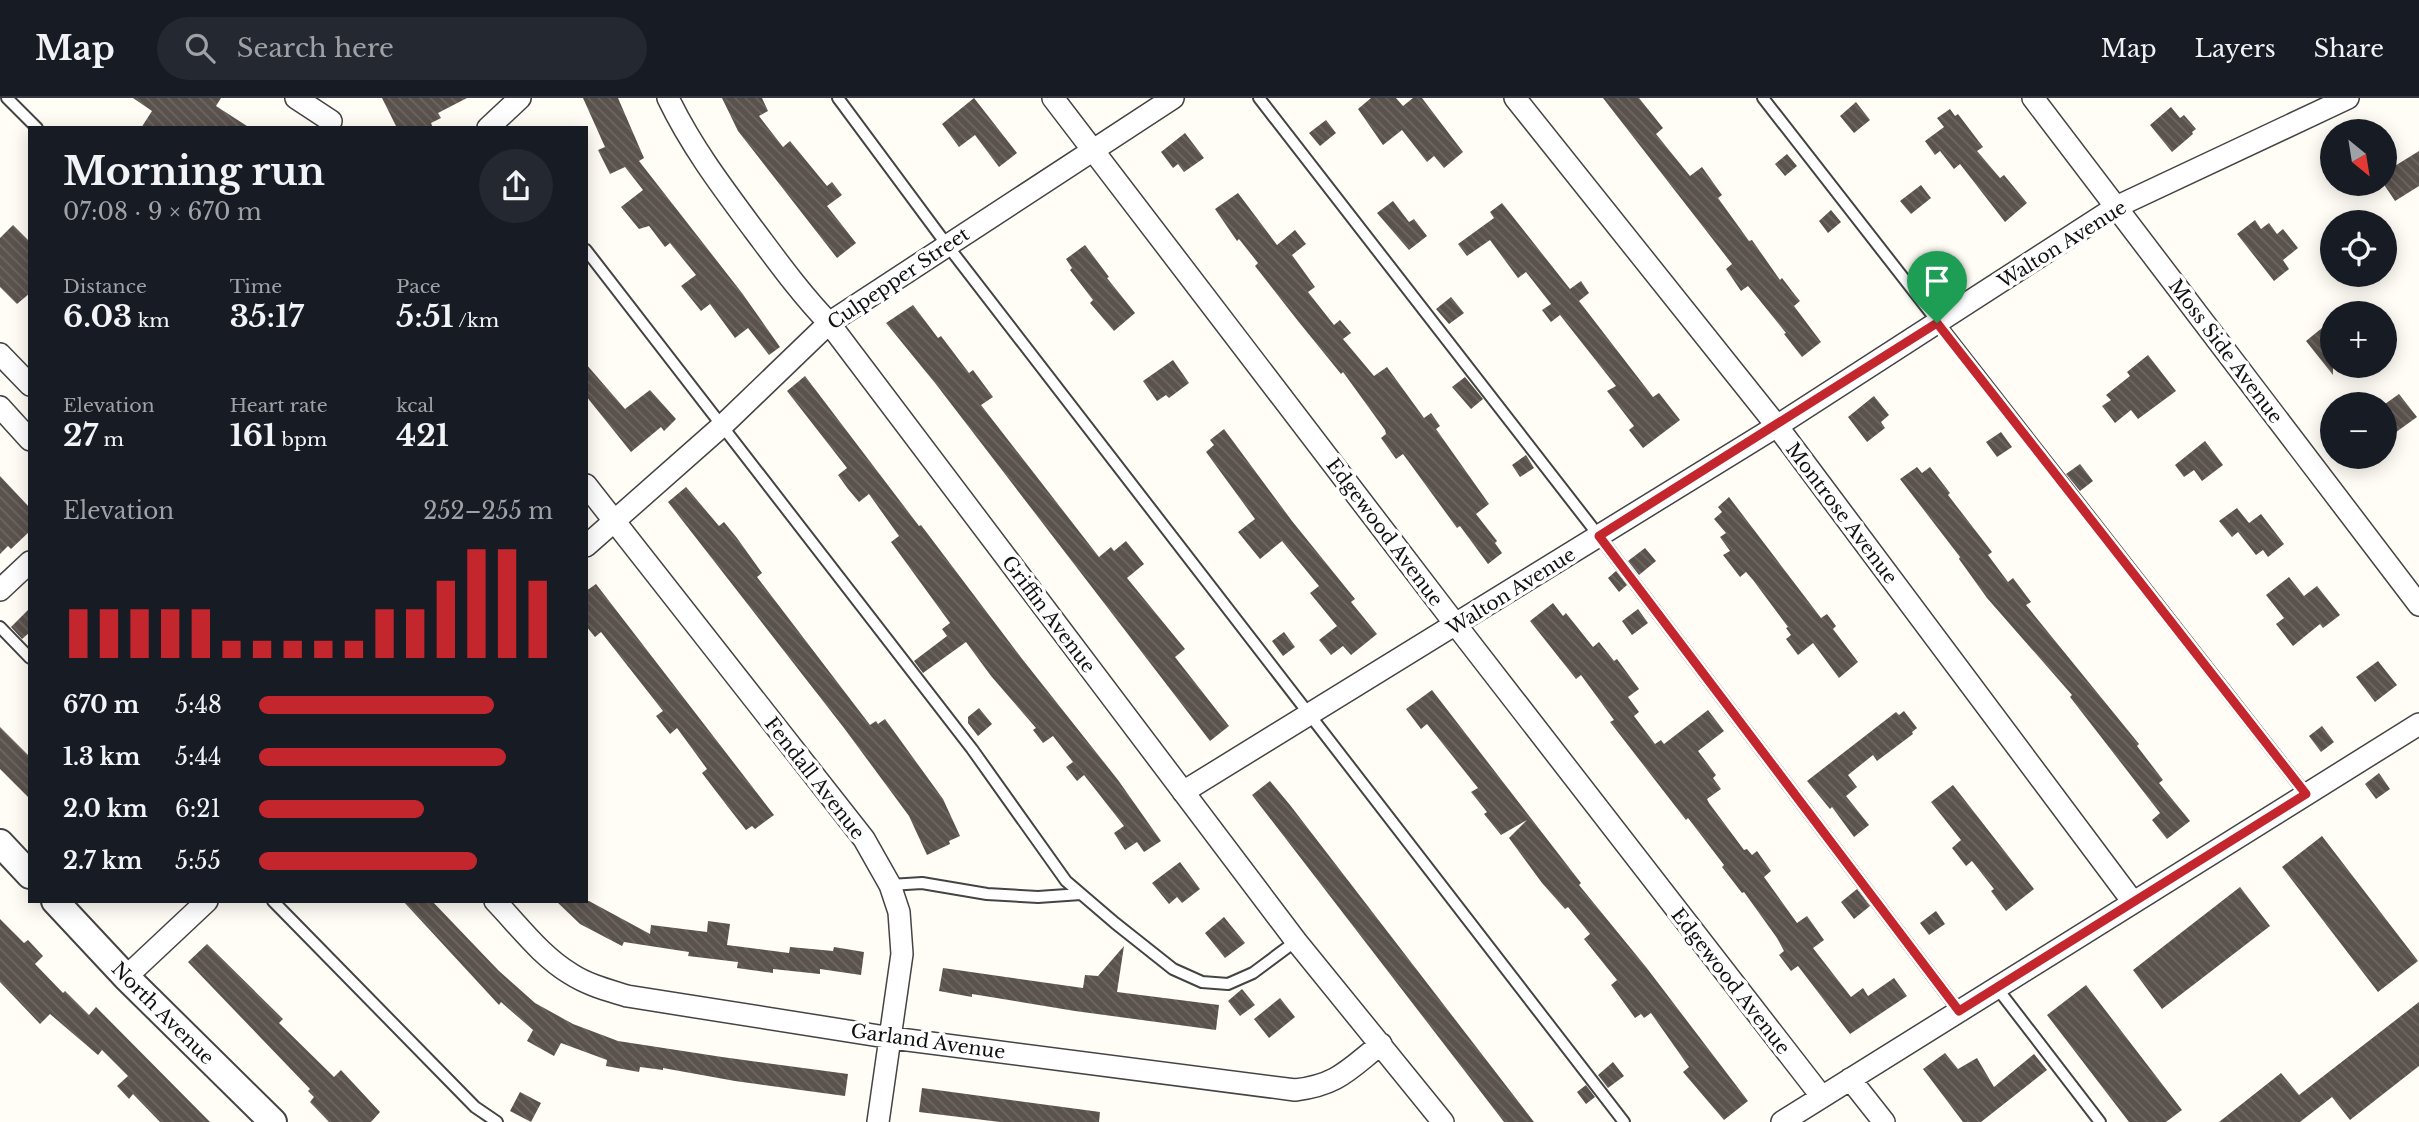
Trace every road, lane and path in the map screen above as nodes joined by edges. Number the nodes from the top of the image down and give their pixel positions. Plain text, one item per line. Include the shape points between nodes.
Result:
1 (7, 98) edge
2 (296, 98) edge
3 (320, 98) edge
4 (668, 98) edge
5 (838, 98) edge
6 (1054, 98) edge
7 (1173, 98) edge
8 (1259, 98) edge
9 (1515, 98) edge
10 (1763, 98) edge
11 (2033, 98) edge
12 (2348, 98) edge
13 (333, 124) edge
14 (35, 126) edge
15 (1092, 149) junction
16 (2116, 208) junction
17 (947, 245) junction
18 (588, 253) edge
19 (829, 323) junction
20 (1937, 323) junction
21 (0, 354) edge
22 (28, 383) edge
23 (0, 407) edge
24 (723, 425) junction
25 (1777, 426) junction
26 (28, 438) edge
27 (588, 488) edge
28 (613, 520) junction
29 (1599, 536) junction
30 (588, 544) edge
31 (28, 564) edge
32 (0, 590) edge
33 (2419, 605) edge
34 (1456, 625) junction
35 (0, 627) edge
36 (28, 656) edge
37 (1309, 714) junction
38 (2419, 724) edge
39 (1182, 792) junction
40 (2306, 794) junction
41 (0, 843) edge
42 (28, 872) edge
43 (890, 885) junction
44 (1080, 894) junction
45 (2133, 902) junction
46 (57, 903) edge
47 (205, 903) edge
48 (275, 903) edge
49 (497, 903) edge
50 (1296, 941) junction
51 (126, 977) junction
52 (1997, 988) junction
53 (1959, 1011) junction
54 (892, 1038) junction
55 (1381, 1044) junction
56 (1850, 1079) junction
57 (1822, 1097) junction
58 (273, 1122) edge
59 (497, 1122) edge
60 (878, 1122) edge
61 (1443, 1122) edge
62 (1624, 1122) edge
63 (1782, 1122) edge
64 (1884, 1122) edge
65 (2100, 1122) edge

1 - 14 lane
2 - 13 street
3 - 13 street
4 - 19 street, Griffin Avenue via 706,166 804,298
5 - 17 lane
6 - 15 street, Edgewood Avenue
7 - 15 street, Culpepper Street
8 - 29 lane
9 - 25 street, Montrose Avenue
10 - 20 lane
11 - 16 street, Moss Side Avenue
12 - 16 street, Walton Avenue
15 - 17 street, Culpepper Street
15 - 34 street, Edgewood Avenue
16 - 20 street, Walton Avenue
16 - 33 street, Moss Side Avenue
17 - 19 street, Culpepper Street
17 - 37 lane
18 - 24 lane
19 - 24 street, Culpepper Street
19 - 39 street, Griffin Avenue
20 - 25 street, Walton Avenue
20 - 40 lane
21 - 22 street
23 - 26 street
24 - 28 street, Culpepper Street
24 - 44 lane
25 - 29 street, Walton Avenue
25 - 45 street, Montrose Avenue
27 - 28 street, Fendall Avenue
28 - 30 street, Culpepper Street
28 - 43 street, Fendall Avenue via 864,839
29 - 34 street, Walton Avenue
29 - 53 lane
31 - 32 street
34 - 37 street, Walton Avenue
34 - 57 street, Edgewood Avenue
35 - 36 lane
37 - 39 street, Walton Avenue
37 - 62 lane
38 - 40 street
39 - 50 street, Griffin Avenue
40 - 45 street
41 - 42 street
43 - 44 lane via 922,883 1038,897
43 - 54 street, Fendall Avenue via 899,912 902,954
44 - 50 lane via 1172,969 1202,982 1227,984
45 - 52 street
46 - 51 street, North Avenue
47 - 51 street
48 - 59 lane via 475,1107
49 - 54 street, Garland Avenue via 553,962 598,987 628,996
50 - 55 street, Griffin Avenue
51 - 58 street, North Avenue
52 - 53 street
52 - 65 lane
53 - 56 street
54 - 55 street, Garland Avenue via 1295,1090 1334,1081
54 - 60 street, Fendall Avenue
55 - 61 street, Griffin Avenue
56 - 57 street
56 - 64 street
57 - 63 street

